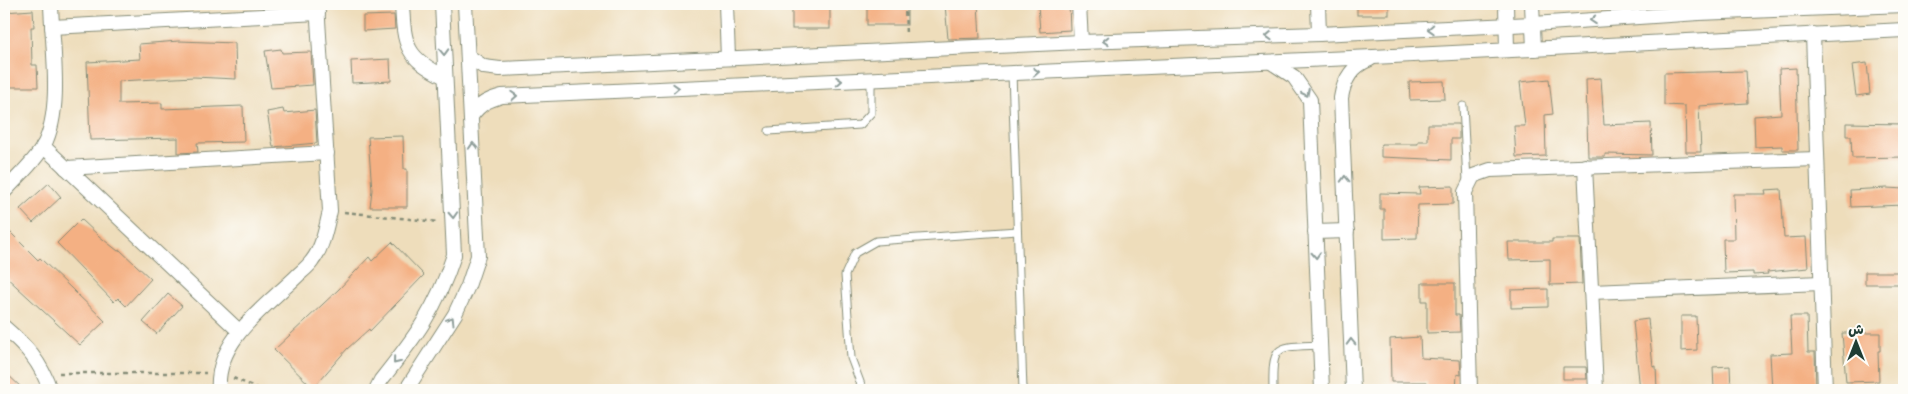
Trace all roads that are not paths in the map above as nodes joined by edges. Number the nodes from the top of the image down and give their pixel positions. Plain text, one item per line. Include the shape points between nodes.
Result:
1 (51, 4) edge
2 (402, 4) edge
3 (442, 4) edge
4 (465, 4) edge
5 (726, 4) edge
6 (1079, 4) edge
7 (1318, 4) edge
8 (1506, 4) edge
9 (1532, 4) edge
10 (1904, 5) edge
11 (1798, 6) edge
12 (1818, 6) edge
13 (318, 8) edge
14 (1676, 9) edge
15 (1533, 24) junction
16 (1507, 25) junction
17 (52, 27) junction
18 (1904, 30) edge
19 (1319, 34) junction
20 (1813, 34) junction
21 (1081, 42) junction
22 (1534, 49) junction
23 (1508, 50) junction
24 (468, 56) junction
25 (1373, 57) junction
26 (728, 58) junction
27 (1271, 61) junction
28 (1012, 73) junction
29 (445, 77) junction
30 (871, 80) junction
31 (1463, 106) dead end
32 (472, 115) junction
33 (769, 131) dead end
34 (43, 146) junction
35 (327, 153) junction
36 (1817, 159) junction
37 (1585, 166) junction
38 (66, 168) junction
39 (1468, 184) junction
40 (4, 192) edge
41 (1017, 231) junction
42 (1347, 231) junction
43 (1315, 232) junction
44 (1821, 283) junction
45 (1592, 292) junction
46 (4, 327) edge
47 (239, 331) junction
48 (1320, 346) junction
49 (50, 390) edge
50 (219, 390) edge
51 (376, 390) edge
52 (406, 390) edge
53 (863, 390) edge
54 (1023, 390) edge
55 (1273, 390) edge
56 (1322, 390) edge
57 (1353, 390) edge
58 (1470, 390) edge
59 (1596, 390) edge
60 (1825, 390) edge

1 - 17 street
2 - 29 street via 403,36 412,52 423,66
3 -> 29 street
4 - 24 street
5 - 26 street
6 - 21 street
7 - 19 street
8 - 16 street
9 - 15 street
10 - 12 street
11 - 12 street
11 - 14 street
13 - 17 street
13 - 35 street
14 -> 15 street
15 - 16 street
15 - 22 street
16 -> 19 street
16 - 23 street
17 - 34 street via 55,107 52,128
18 - 20 street
19 -> 21 street
20 - 22 street
20 - 36 street
21 - 26 street
22 - 23 street
23 - 25 street
24 - 26 street via 484,67 500,68
24 - 32 street
25 - 27 street
42 -> 25 street via 1342,91 1350,72
28 -> 27 street
27 -> 43 street via 1294,77 1310,100
28 - 30 street
28 - 41 lane
29 -> 51 street via 454,255 443,288 427,320
32 -> 30 street via 487,100 502,96
30 - 33 lane via 871,114 860,125
31 - 39 lane
52 -> 32 street via 455,314 478,256
34 - 38 street
34 - 40 street
35 - 38 street
35 - 47 street via 330,211 324,237 312,261
36 - 37 street
36 - 44 street
37 - 39 street via 1490,170 1481,172
37 - 45 street
38 - 47 street
39 - 58 street via 1465,192
41 - 53 lane via 876,241 855,253 845,275 851,358
41 - 54 lane
42 - 43 street
57 -> 42 street
43 -> 48 street
44 - 45 street
44 - 60 street
45 - 59 street
46 - 49 street via 36,358
47 - 50 street via 226,351 219,372
48 - 55 lane via 1288,346 1278,351 1272,362
48 - 56 street

